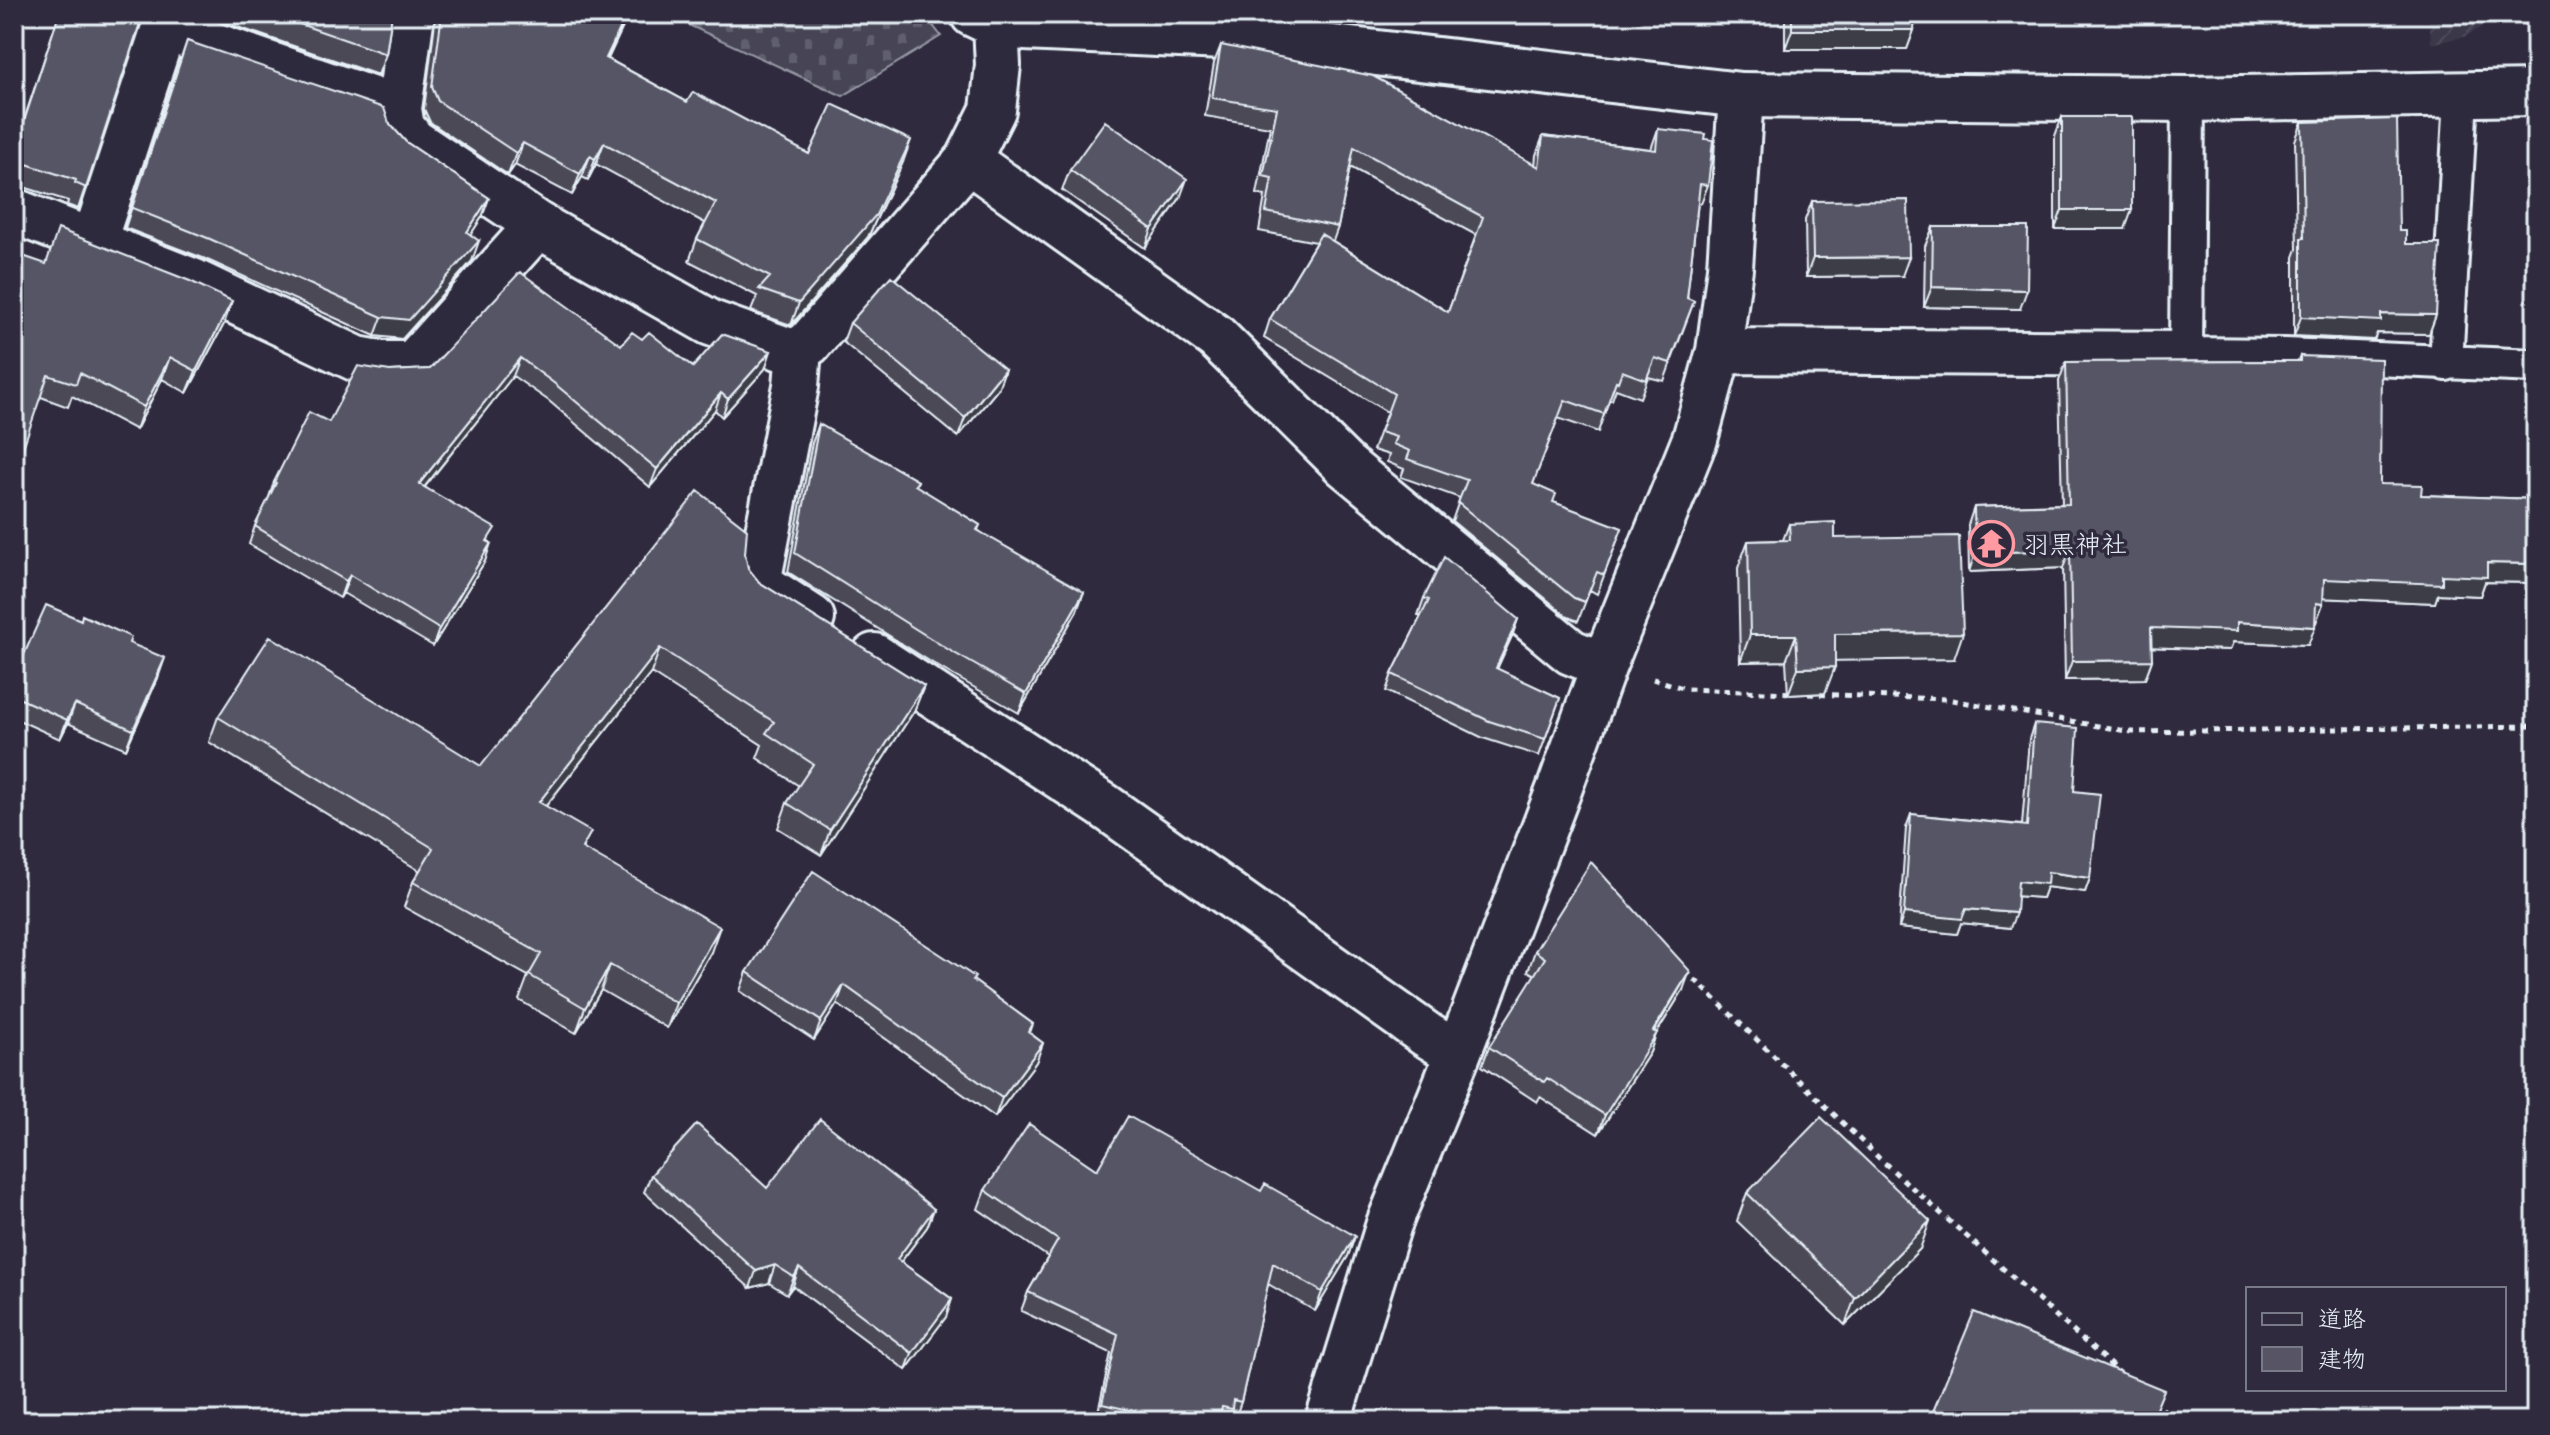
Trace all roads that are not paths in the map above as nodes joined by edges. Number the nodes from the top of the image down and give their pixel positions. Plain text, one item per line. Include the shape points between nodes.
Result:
1 (412, 14) edge
2 (984, 19) edge
3 (2529, 82) edge
4 (1741, 95) junction
5 (2461, 97) junction
6 (2188, 99) junction
7 (399, 109) junction
8 (968, 160) junction
9 (14, 211) edge
10 (538, 225) junction
11 (94, 241) junction
12 (799, 350) junction
13 (1719, 351) junction
14 (2186, 354) junction
15 (2446, 364) junction
16 (2536, 366) edge
17 (1604, 665) junction
18 (1458, 1054) junction
19 (1328, 1421) edge

1 - 7 street
2 - 4 street via 1246,38
2 - 8 street via 998,65 993,110
3 - 5 street
4 - 6 street
4 - 13 street
5 - 6 street
5 - 15 lane
6 - 14 lane
7 - 10 street via 402,127 413,141
7 - 11 street via 164,28
8 - 12 street
8 - 17 street via 1216,337 1345,465 1571,652
9 - 11 street
10 - 11 street via 413,364 357,359
10 - 12 street via 711,323
12 - 18 street via 760,573 763,586 1103,805
13 - 14 street
13 - 17 street via 1695,439
14 - 15 lane
15 - 16 lane
17 - 18 street
18 - 19 street via 1389,1224

